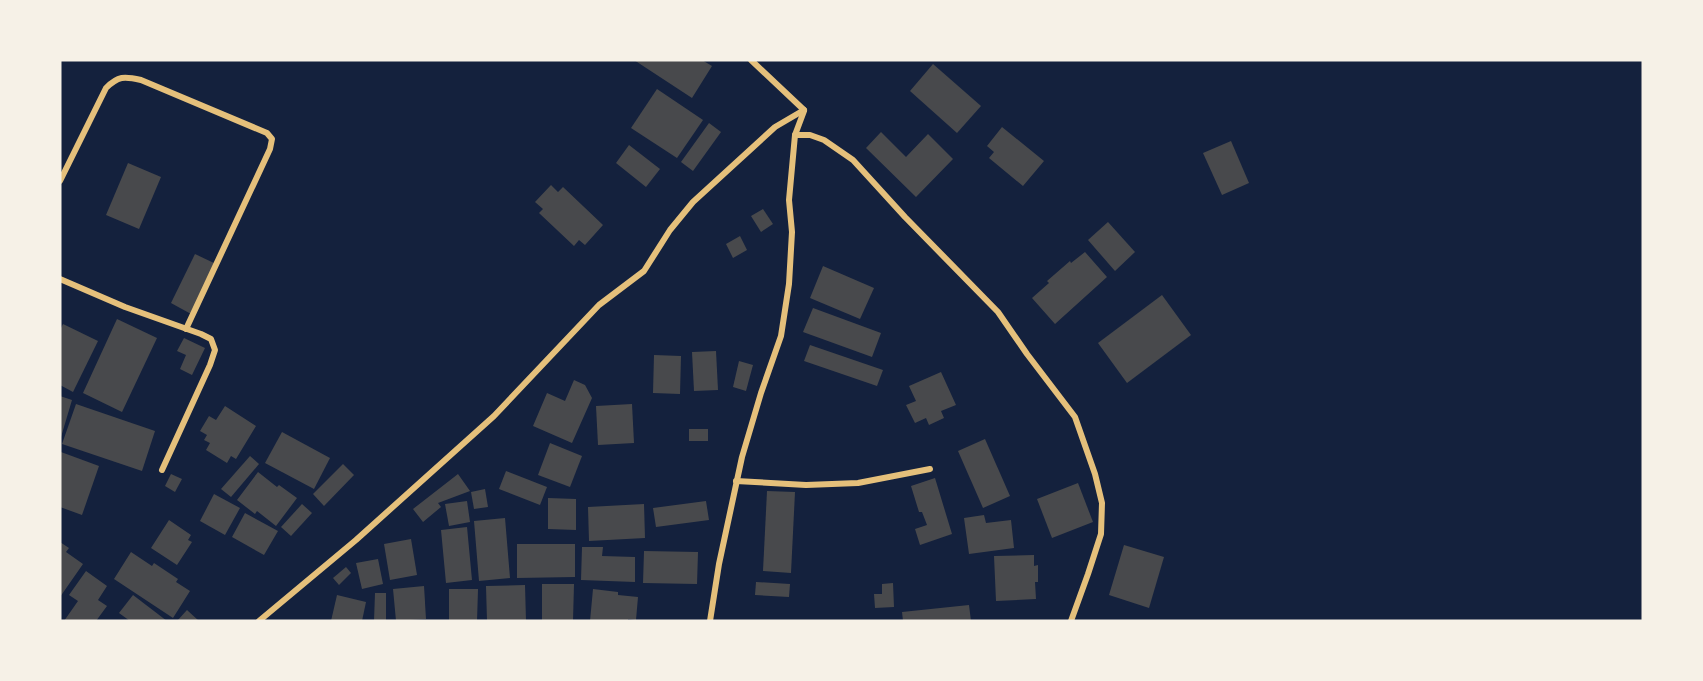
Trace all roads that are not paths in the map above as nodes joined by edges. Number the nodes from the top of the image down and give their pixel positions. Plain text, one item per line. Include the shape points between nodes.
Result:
1 (750, 60) edge
2 (804, 110) junction
3 (795, 135) junction
4 (60, 181) edge
5 (60, 279) edge
6 (186, 329) junction
7 (930, 469) dead end
8 (162, 470) dead end
9 (736, 481) junction
10 (260, 621) edge
11 (710, 621) edge
12 (1071, 621) edge

1 - 2 street
2 - 3 street
2 - 10 street via 775,127 693,202 644,271 599,305 494,416
3 - 9 street via 789,200 789,284 781,336 760,393
3 - 12 street via 824,140 853,160 998,312 1075,417 1102,503 1101,534
4 - 6 street via 106,88 115,79 141,80 267,133 272,139 270,149
5 - 6 street
6 - 8 street via 211,339 215,350
7 - 9 street via 858,483
9 - 11 street

